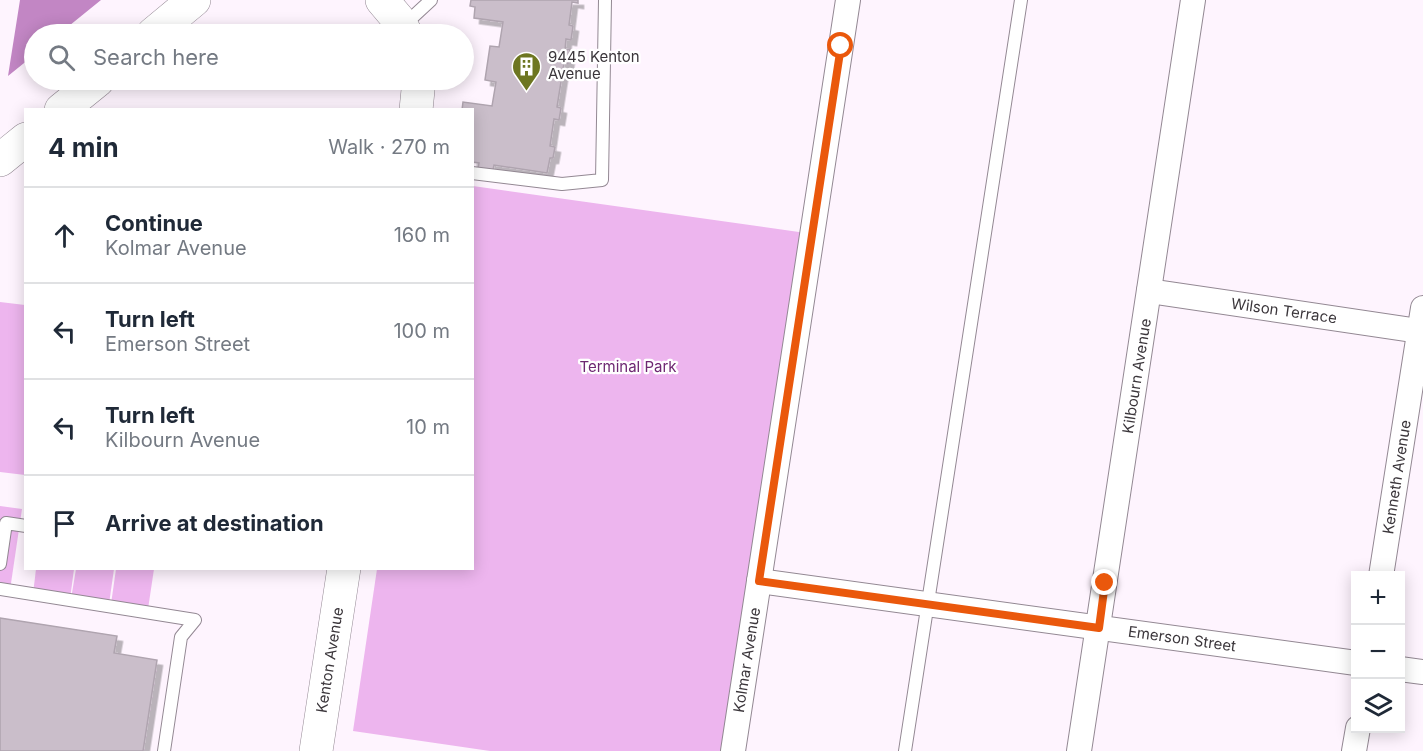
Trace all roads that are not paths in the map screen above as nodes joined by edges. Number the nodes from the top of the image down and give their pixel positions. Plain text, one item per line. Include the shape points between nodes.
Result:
1 (194, 0) edge
2 (382, 0) edge
3 (431, 0) edge
4 (605, 0) edge
5 (848, 0) edge
6 (1021, 0) edge
7 (1193, 0) edge
8 (165, 24) edge
9 (399, 24) edge
10 (410, 24) edge
11 (86, 90) edge
12 (417, 90) edge
13 (63, 108) edge
14 (416, 108) edge
15 (24, 141) edge
16 (0, 160) edge
17 (474, 173) edge
18 (1149, 291) junction
19 (1423, 308) edge
20 (1419, 331) junction
21 (24, 526) edge
22 (0, 564) edge
23 (344, 570) edge
24 (1383, 571) edge
25 (759, 581) junction
26 (0, 589) edge
27 (927, 604) junction
28 (1099, 628) junction
29 (1351, 662) edge
30 (1405, 670) edge
31 (1423, 672) edge
32 (1357, 733) edge
33 (164, 751) edge
34 (316, 751) edge
35 (733, 751) edge
36 (905, 751) edge
37 (1080, 751) edge
38 (1354, 751) edge

1 - 8 main road
2 - 9 main road
3 - 10 lane
4 - 17 lane via 602,180 562,184
5 - 25 street, Kolmar Avenue
6 - 27 lane
7 - 18 street, Kilbourn Avenue
11 - 13 main road
12 - 14 main road
15 - 16 main road
18 - 20 street, Wilson Terrace
18 - 28 street, Kilbourn Avenue
19 - 20 street, Kenneth Avenue
20 - 24 street, Kenneth Avenue
21 - 22 lane via 6,523
23 - 34 main road, Kenton Avenue
25 - 27 street, Emerson Street
25 - 35 street, Kolmar Avenue
26 - 33 lane via 195,620 181,637
27 - 28 street, Emerson Street
27 - 36 lane
28 - 29 street, Emerson Street
28 - 37 street, Kilbourn Avenue
30 - 31 street
32 - 38 street

